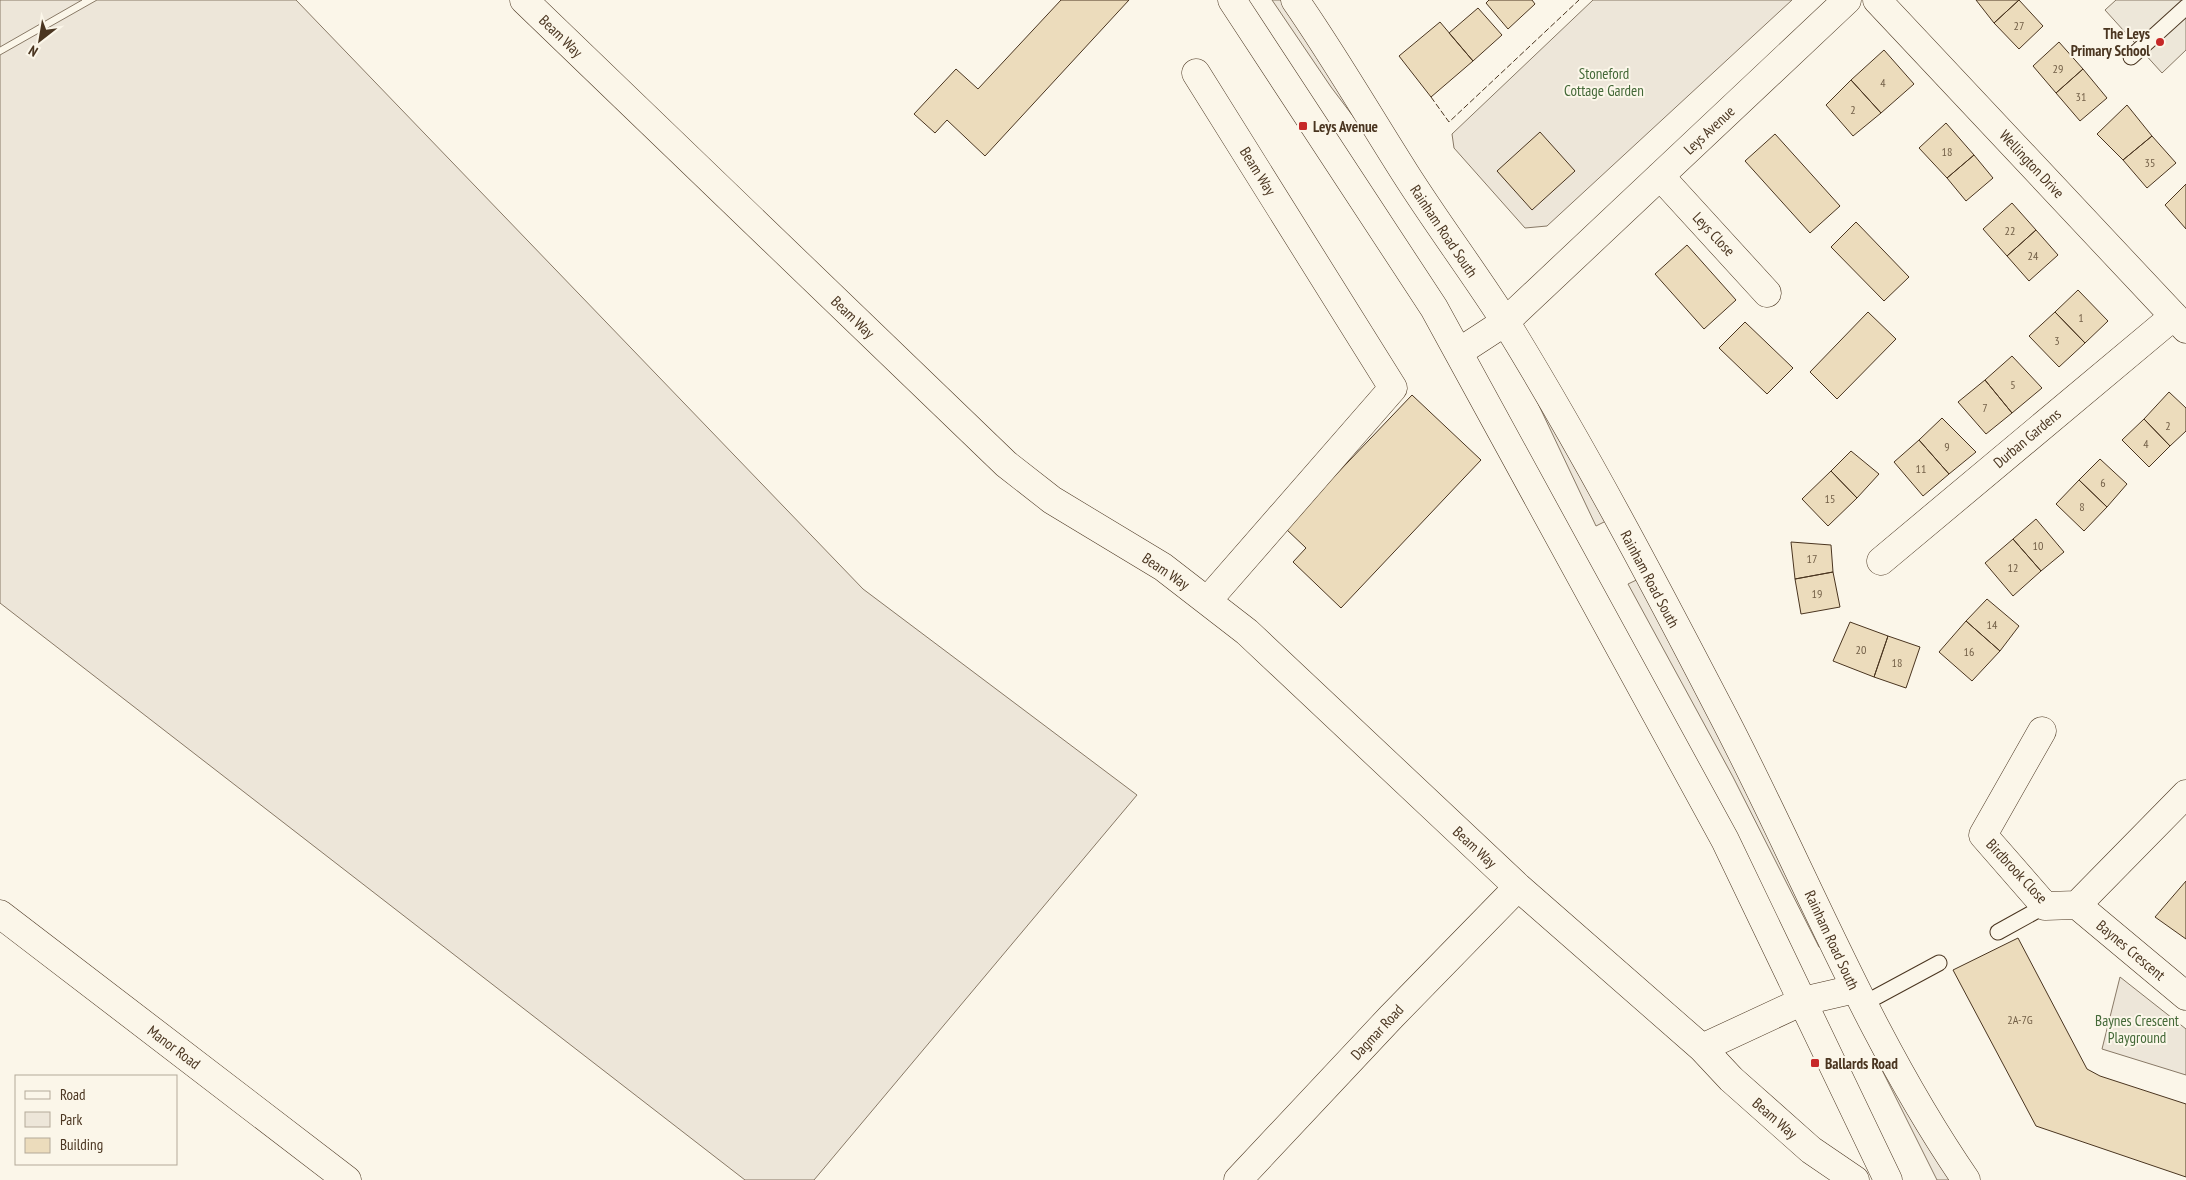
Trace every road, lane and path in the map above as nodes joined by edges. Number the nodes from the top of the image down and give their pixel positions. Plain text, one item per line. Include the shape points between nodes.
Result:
1 (524, 0) edge
2 (1232, 0) edge
3 (1295, 0) edge
4 (1847, 0) edge
5 (1877, 0) edge
6 (2186, 7) edge
7 (2131, 57) dead end
8 (1196, 72) dead end
9 (1660, 176) junction
10 (1768, 293) dead end
11 (1505, 322) junction
12 (2180, 322) edge
13 (1459, 352) junction
14 (1880, 560) dead end
15 (1208, 600) junction
16 (2042, 731) dead end
17 (2186, 794) edge
18 (1518, 887) junction
19 (2077, 905) junction
20 (2045, 906) junction
21 (0, 914) edge
22 (1998, 932) dead end
23 (1938, 963) dead end
24 (2186, 996) edge
25 (1859, 997) junction
26 (1804, 1001) junction
27 (1702, 1048) junction
28 (347, 1180) edge
29 (1238, 1180) edge
30 (1855, 1180) edge
31 (1888, 1180) edge
32 (1966, 1180) edge

1 - 15 street, Beam Way via 1006,464 1052,500 1163,567
2 - 13 street via 1434,308
3 - 11 street, Rainham Road South
4 - 9 street, Leys Avenue
5 - 12 street, Wellington Drive
6 - 7 lane
8 - 15 street, Beam Way via 1393,388
9 - 10 street, Leys Close
9 - 11 street, Leys Avenue
11 - 13 street, Leys Avenue
11 - 25 street, Rainham Road South via 1624,529 1720,709
12 - 14 street, Durban Gardens
13 - 26 street via 1725,840
15 - 18 street, Beam Way via 1247,632
16 - 20 street, Birdbrook Close via 1983,834
17 - 19 street
18 - 27 street, Beam Way
18 - 29 street, Dagmar Road
19 - 20 street, Birdbrook Close
19 - 24 street, Baynes Crescent
20 - 22 lane
21 - 28 street, Manor Road
23 - 25 lane
25 - 26 street
25 - 32 street, Rainham Road South via 1933,1132
26 - 27 street
26 - 31 street
27 - 30 street, Beam Way via 1731,1079 1811,1150

